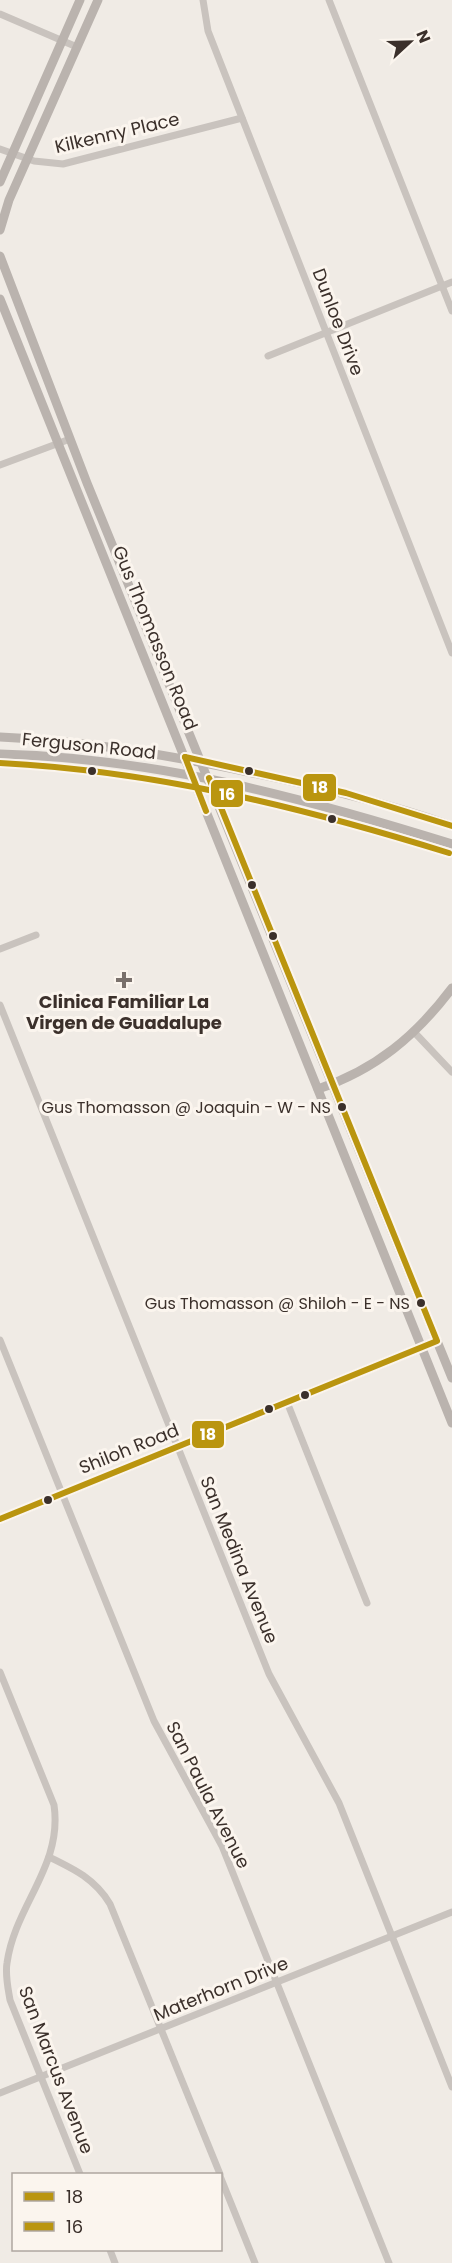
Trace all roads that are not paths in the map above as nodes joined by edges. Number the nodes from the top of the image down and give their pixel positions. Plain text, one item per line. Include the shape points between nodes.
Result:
1 (80, 0) edge
2 (98, 0) edge
3 (203, 0) edge
4 (329, 0) edge
5 (0, 14) edge
6 (63, 40) junction
7 (77, 47) junction
8 (242, 118) junction
9 (0, 149) edge
10 (12, 154) junction
11 (27, 159) junction
12 (0, 182) edge
13 (0, 230) edge
14 (0, 256) edge
15 (452, 282) edge
16 (442, 286) junction
17 (0, 299) edge
18 (452, 310) edge
19 (327, 333) junction
20 (32, 343) junction
21 (20, 349) junction
22 (268, 356) dead end
23 (70, 439) junction
24 (58, 443) junction
25 (0, 465) edge
26 (128, 579) junction
27 (115, 584) junction
28 (452, 653) edge
29 (0, 736) edge
30 (0, 754) edge
31 (185, 757) junction
32 (201, 761) junction
33 (192, 774) junction
34 (209, 778) junction
35 (452, 826) edge
36 (452, 844) edge
37 (229, 868) junction
38 (247, 872) junction
39 (36, 935) dead end
40 (0, 949) edge
41 (285, 964) junction
42 (270, 970) junction
43 (452, 988) edge
44 (0, 1005) edge
45 (415, 1033) junction
46 (452, 1072) edge
47 (333, 1084) junction
48 (318, 1089) junction
49 (0, 1340) edge
50 (437, 1341) junction
51 (422, 1348) junction
52 (452, 1378) edge
53 (287, 1402) junction
54 (452, 1423) edge
55 (178, 1447) junction
56 (62, 1494) junction
57 (0, 1519) edge
58 (368, 1603) dead end
59 (0, 1672) edge
60 (49, 1857) junction
61 (452, 1912) edge
62 (391, 1936) junction
63 (3, 1965) edge
64 (277, 1983) junction
65 (161, 2029) junction
66 (41, 2077) junction
67 (452, 2087) edge
68 (0, 2092) edge
69 (79, 2173) edge
70 (219, 2173) edge
71 (222, 2180) edge
72 (255, 2263) edge
73 (389, 2263) edge

1 - 6 main road
2 - 7 main road
3 - 8 street, Dunloe Drive via 208,31
4 - 16 street
5 - 6 street
6 - 7 street
6 - 10 main road
7 - 11 main road
8 - 11 street, Kilkenny Place via 63,164
8 - 19 street, Dunloe Drive
9 - 10 street, Kilkenny Place
10 - 11 street, Kilkenny Place
10 - 12 main road
11 - 13 main road
14 - 20 main road, Gus Thomasson Road
15 - 16 street
16 - 18 street
16 - 19 street
17 - 21 main road, Gus Thomasson Road
19 - 22 street
19 - 28 street, Dunloe Drive
20 - 21 main road
20 - 23 main road, Gus Thomasson Road
21 - 24 main road, Gus Thomasson Road
23 - 24 street
23 - 26 main road, Gus Thomasson Road
24 - 25 street
24 - 27 main road, Gus Thomasson Road
26 - 27 main road
26 - 32 main road, Gus Thomasson Road
27 - 31 main road, Gus Thomasson Road
29 - 31 main road, Ferguson Road
30 - 33 main road, Ferguson Road via 60,757
31 - 32 main road, Ferguson Road
31 - 33 main road, Gus Thomasson Road
32 - 34 main road, Gus Thomasson Road
32 - 35 main road, Ferguson Road via 346,793
33 - 34 main road, Ferguson Road
33 - 37 main road, Gus Thomasson Road
34 - 36 main road, Ferguson Road via 301,799
34 - 38 main road, Gus Thomasson Road
37 - 38 main road
37 - 42 main road, Gus Thomasson Road
38 - 41 main road, Gus Thomasson Road
39 - 40 street
41 - 42 main road
41 - 47 main road, Gus Thomasson Road
42 - 48 main road, Gus Thomasson Road
43 - 45 main road
44 - 55 street, San Medina Avenue
45 - 46 street
45 - 47 main road via 364,1070
47 - 48 main road
47 - 50 main road, Gus Thomasson Road
48 - 51 main road, Gus Thomasson Road
49 - 56 street, San Paula Avenue
50 - 51 main road, Shiloh Road
50 - 52 main road, Gus Thomasson Road
51 - 53 main road, Shiloh Road
51 - 54 main road, Gus Thomasson Road
53 - 55 main road, Shiloh Road
53 - 58 street
55 - 56 main road, Shiloh Road
55 - 62 street, San Medina Avenue via 269,1674 339,1803
56 - 57 main road, Shiloh Road
56 - 64 street, San Paula Avenue via 154,1721 222,1846
59 - 60 street, San Marcus Avenue via 54,1805 57,1826
60 - 63 street, San Marcus Avenue
60 - 65 street via 89,1878 101,1889
61 - 62 street, Materhorn Drive
62 - 64 street, Materhorn Drive
62 - 67 street, San Medina Avenue
63 - 66 street, San Marcus Avenue via 10,2000
64 - 65 street, Materhorn Drive
64 - 73 street, San Paula Avenue
65 - 66 street, Materhorn Drive
65 - 70 street
66 - 68 street, Materhorn Drive
66 - 69 street, San Marcus Avenue
71 - 72 street

